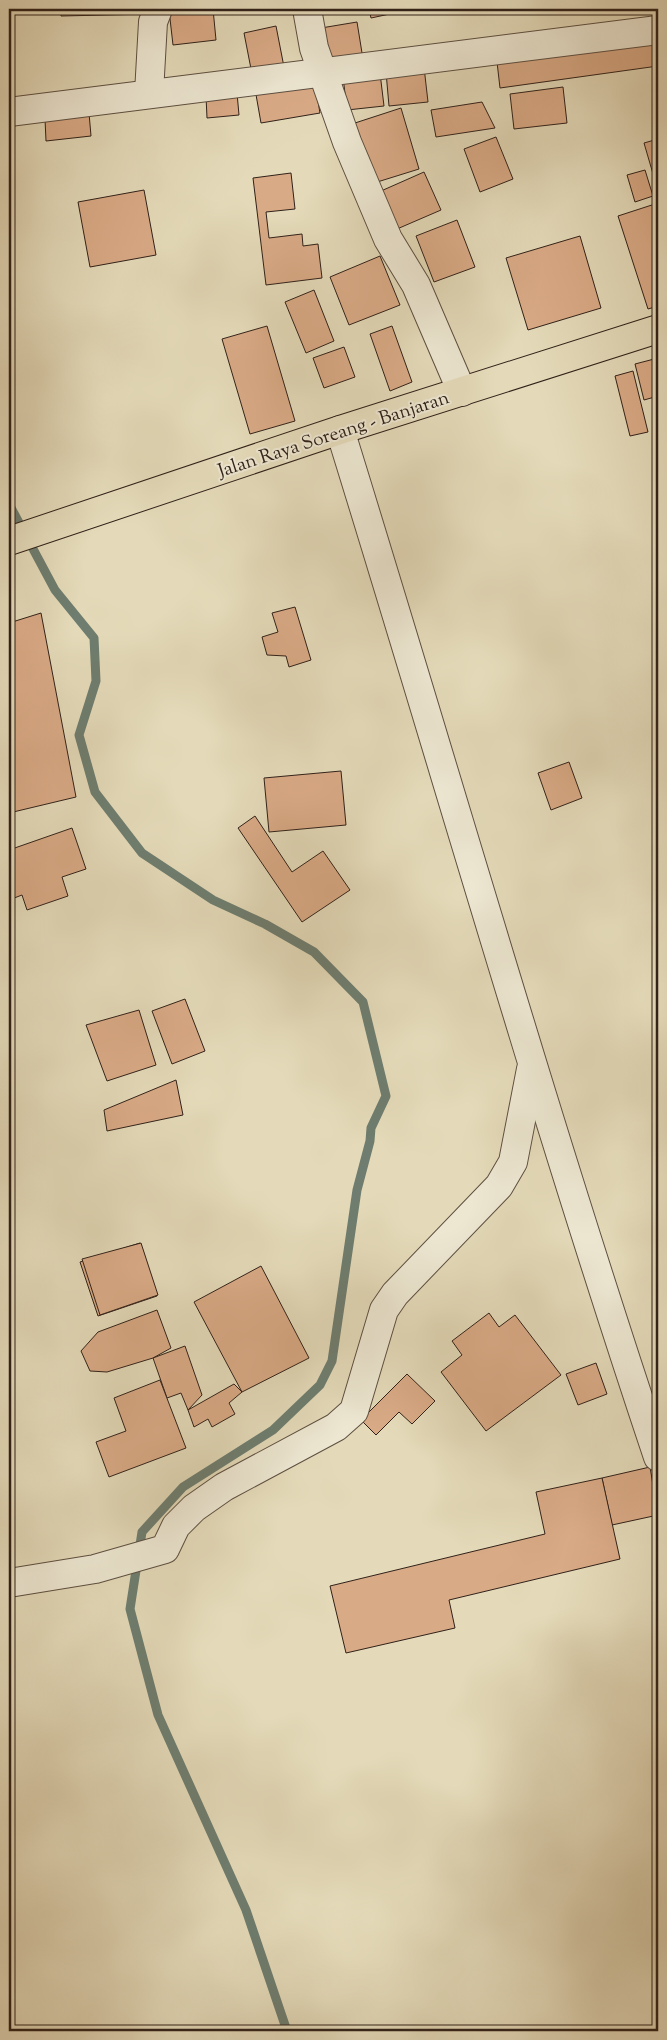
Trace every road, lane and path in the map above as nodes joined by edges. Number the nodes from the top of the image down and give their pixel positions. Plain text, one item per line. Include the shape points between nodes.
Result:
1 (158, 9) edge
2 (307, 9) edge
3 (658, 30) edge
4 (323, 71) junction
5 (149, 93) junction
6 (9, 112) edge
7 (658, 329) edge
8 (462, 392) junction
9 (340, 430) junction
10 (9, 541) edge
11 (531, 1065) junction
12 (658, 1457) edge
13 (9, 1583) edge

1 - 5 street via 153,22
2 - 4 street via 314,48
3 - 4 street
4 - 5 street
4 - 8 street via 346,142 388,239 416,285
5 - 6 street
7 - 8 main road, Jalan Raya Soreang - Banjaran
8 - 9 main road, Jalan Raya Soreang - Banjaran
9 - 10 main road, Jalan Raya Soreang - Banjaran
9 - 11 street via 490,917
11 - 12 street
11 - 13 street via 513,1162 499,1186 395,1294 384,1310 354,1411 336,1427 224,1486 176,1526 165,1549 95,1569

